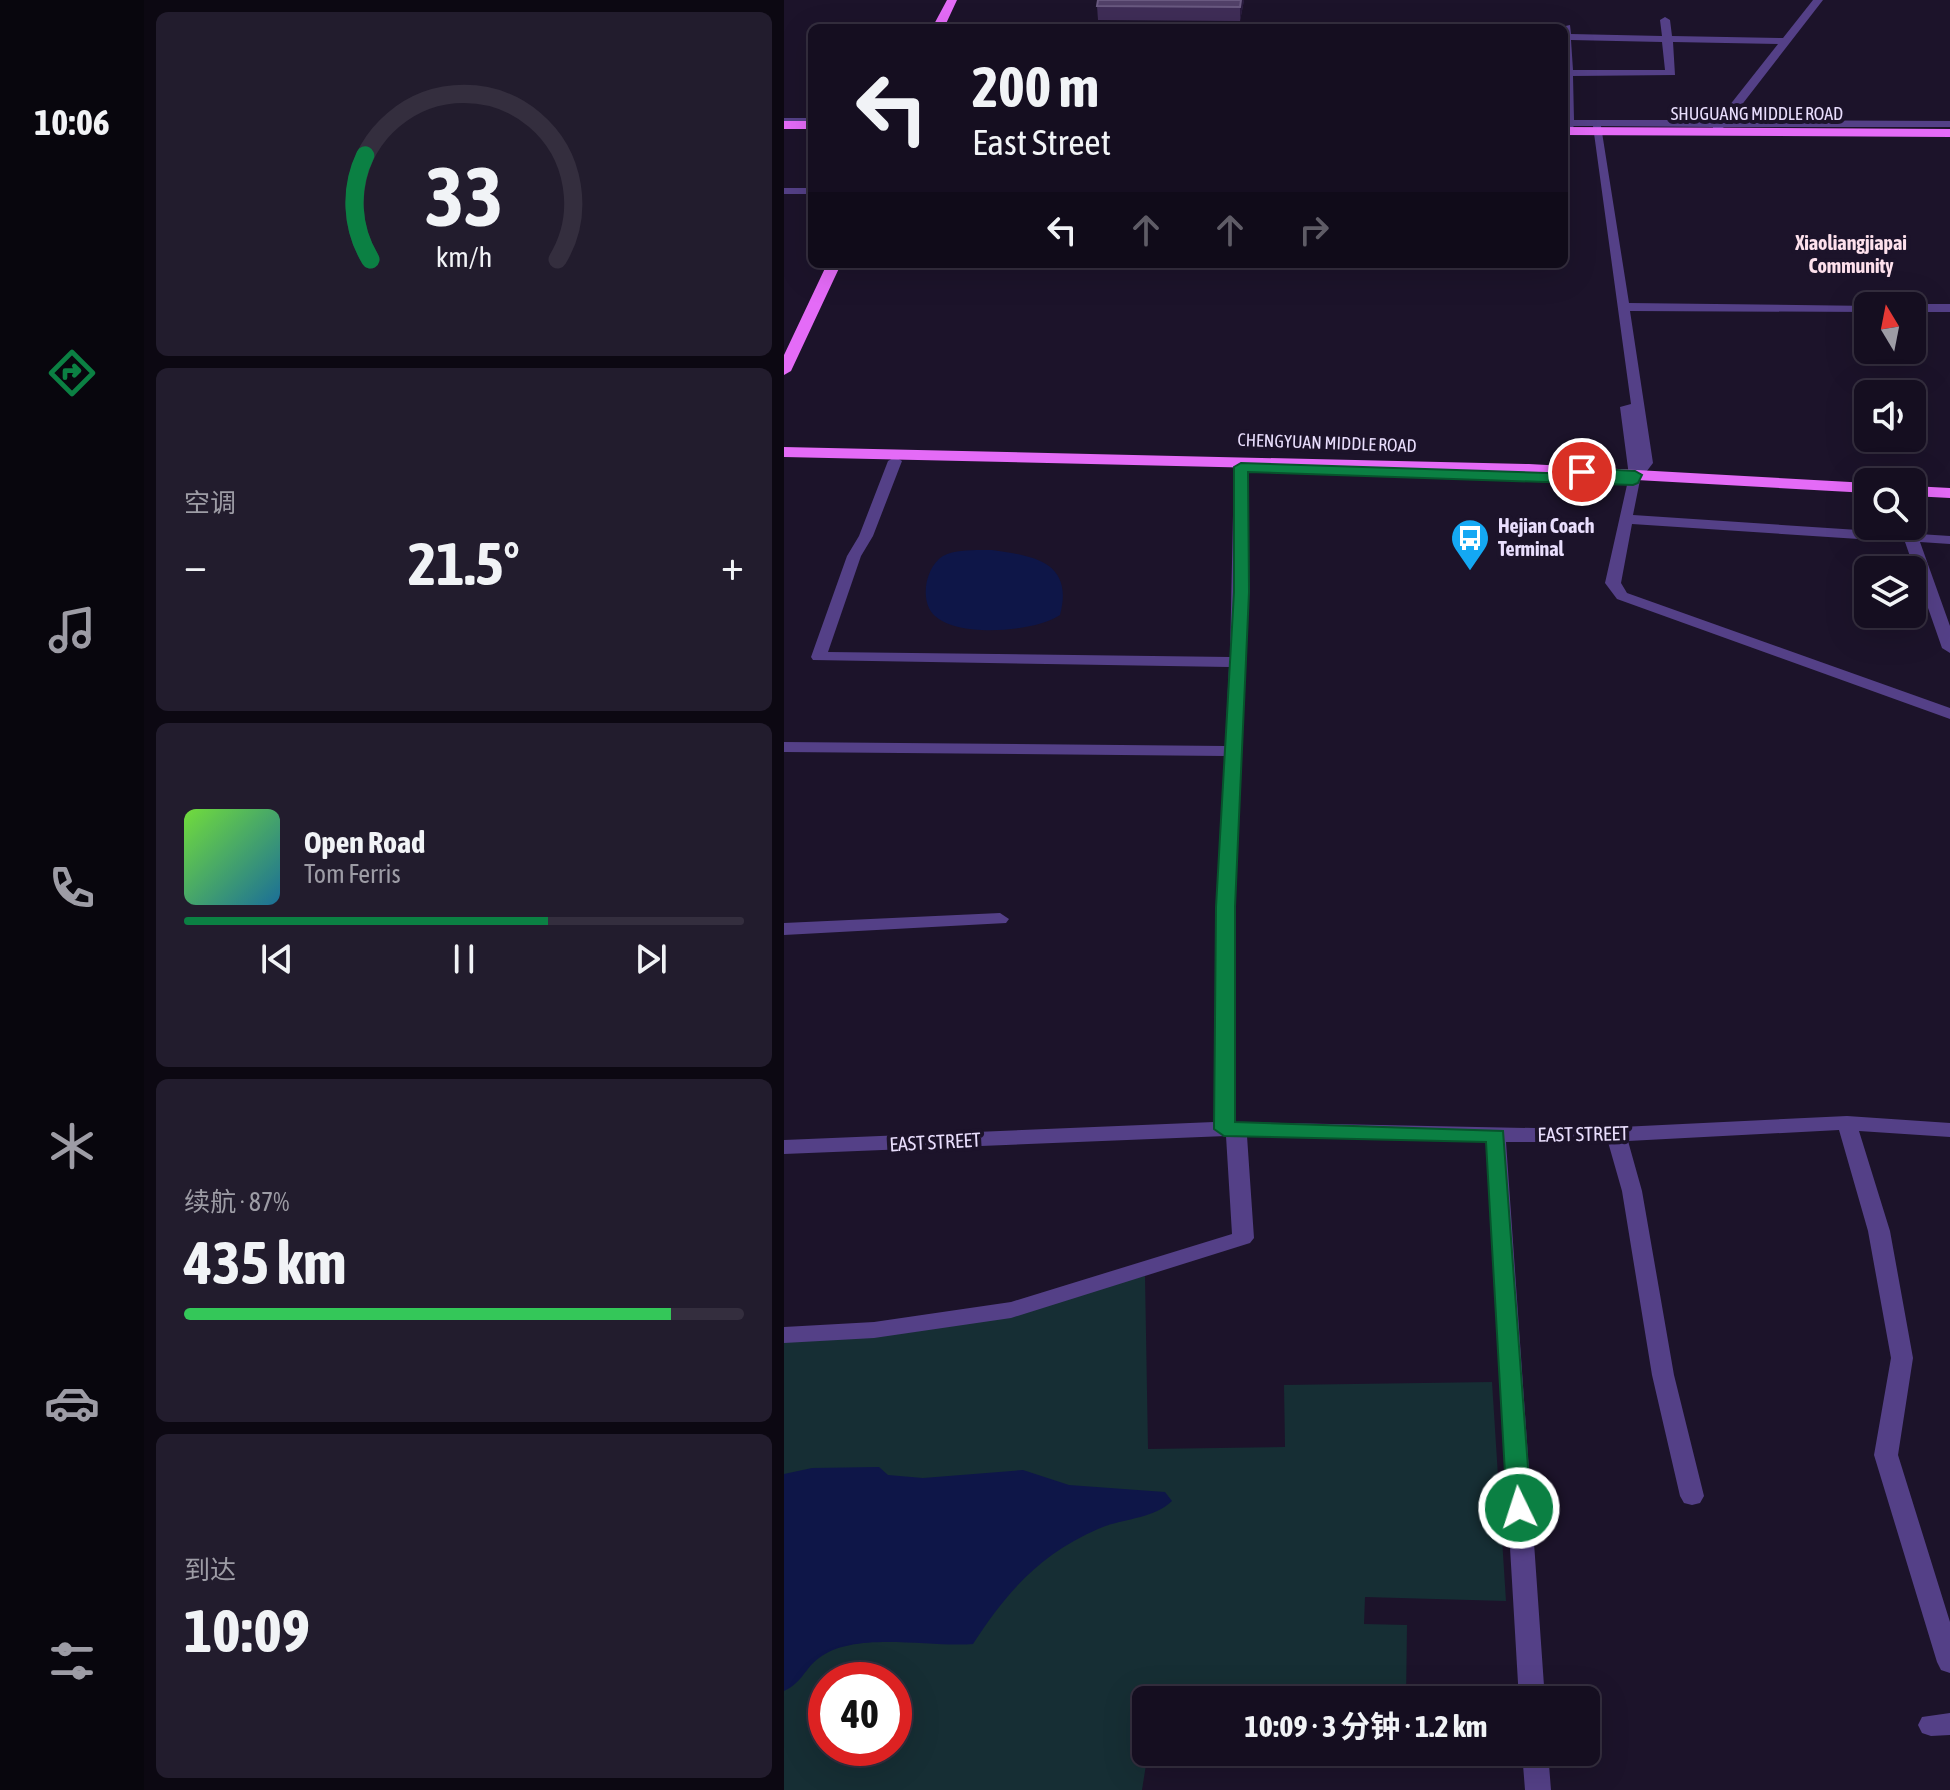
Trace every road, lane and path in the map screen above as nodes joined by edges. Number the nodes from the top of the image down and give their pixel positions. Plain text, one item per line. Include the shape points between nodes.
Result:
1 (952, 0) edge
2 (960, 0) edge
3 (1818, 0) edge
4 (1665, 20) dead end
5 (940, 24) edge
6 (948, 24) edge
7 (1568, 32) edge
8 (1667, 39) junction
9 (1784, 41) junction
10 (1568, 73) edge
11 (784, 126) edge
12 (808, 126) edge
13 (1719, 126) junction
14 (1568, 128) edge
15 (1568, 128) edge
16 (1592, 131) junction
17 (1950, 131) edge
18 (784, 191) edge
19 (808, 191) edge
20 (823, 268) edge
21 (832, 268) edge
22 (1624, 307) junction
23 (1854, 308) edge
24 (1926, 308) edge
25 (1950, 308) edge
26 (784, 348) edge
27 (784, 371) edge
28 (784, 452) edge
29 (784, 459) edge
30 (895, 461) junction
31 (1241, 467) junction
32 (1634, 478) junction
33 (1854, 490) edge
34 (1926, 495) edge
35 (1950, 496) edge
36 (1626, 519) junction
37 (1854, 529) edge
38 (1926, 535) edge
39 (1915, 540) edge
40 (1950, 540) edge
41 (1950, 648) edge
42 (1237, 662) junction
43 (1950, 714) edge
44 (784, 747) edge
45 (1231, 751) junction
46 (1000, 919) dead end
47 (784, 929) edge
48 (1847, 1123) junction
49 (1230, 1129) junction
50 (1950, 1130) edge
51 (1616, 1134) junction
52 (1496, 1136) junction
53 (784, 1147) edge
54 (784, 1335) edge
55 (1692, 1496) dead end
56 (1950, 1662) edge
57 (1531, 1686) edge
58 (1536, 1766) edge
59 (1538, 1790) edge

1 - 5 main road
2 - 6 main road
3 - 9 street
4 - 8 street
7 - 8 street
8 - 9 street
8 - 10 street via 1671,73
9 - 13 street
11 - 12 main road
13 - 14 street
13 - 16 main road, SHUGUANG MIDDLE ROAD
13 - 17 main road, SHUGUANG MIDDLE ROAD
15 - 16 main road, SHUGUANG MIDDLE ROAD
16 - 17 main road, SHUGUANG MIDDLE ROAD
16 - 22 street
16 - 32 street
18 - 19 street
20 - 26 main road
21 - 27 main road
22 - 23 street
22 - 32 street via 1646,463
24 - 25 street
28 - 32 main road, CHENGYUAN MIDDLE ROAD via 1362,464
29 - 30 main road, CHENGYUAN MIDDLE ROAD
30 - 31 main road, CHENGYUAN MIDDLE ROAD
30 - 42 street via 819,657
31 - 32 main road, CHENGYUAN MIDDLE ROAD
31 - 42 street
32 - 33 main road, CHENGYUAN MIDDLE ROAD
32 - 36 street
34 - 35 main road
36 - 37 street
36 - 43 street via 1613,583 1622,596
38 - 40 street
39 - 41 street
42 - 45 street
44 - 45 street
45 - 49 street via 1226,907
46 - 47 street
48 - 50 street, EAST STREET
48 - 51 street, EAST STREET
48 - 56 street via 1879,1231 1902,1358 1886,1455
49 - 52 street, EAST STREET
49 - 53 street, EAST STREET
49 - 54 street via 1243,1238 1011,1310 874,1330
51 - 52 street, EAST STREET
51 - 55 street
52 - 57 street
58 - 59 street

